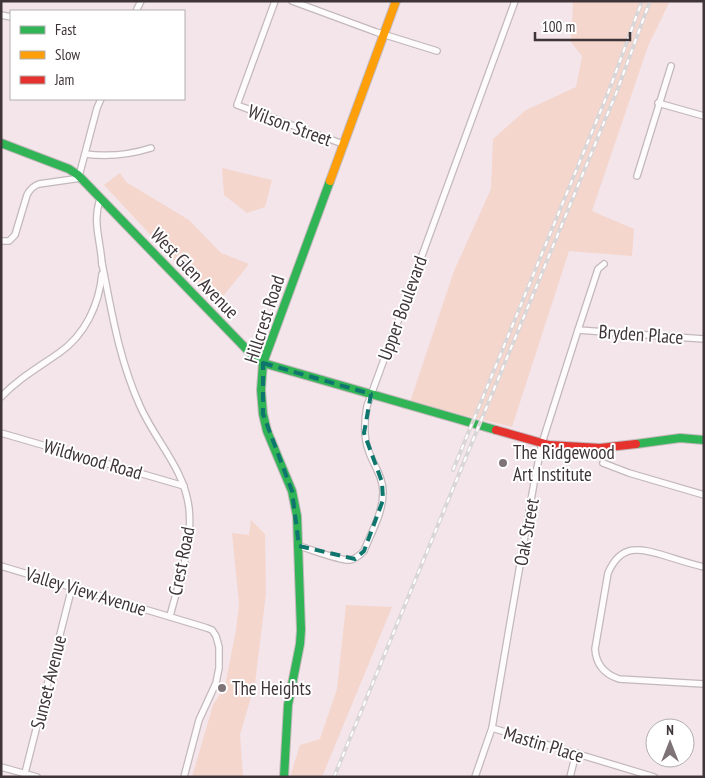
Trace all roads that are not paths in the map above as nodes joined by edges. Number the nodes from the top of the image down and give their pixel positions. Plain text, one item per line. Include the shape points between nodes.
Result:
1 (275, 1) edge
2 (292, 1) edge
3 (396, 1) edge
4 (515, 1) edge
5 (383, 35) junction
6 (437, 51) dead end
7 (671, 66) dead end
8 (101, 100) edge
9 (658, 103) junction
10 (704, 116) edge
11 (1, 143) edge
12 (343, 144) junction
13 (150, 148) dead end
14 (85, 154) junction
15 (636, 176) dead end
16 (80, 177) junction
17 (100, 199) junction
18 (1, 241) edge
19 (102, 263) junction
20 (604, 264) dead end
21 (578, 330) junction
22 (704, 338) edge
23 (263, 363) junction
24 (371, 394) junction
25 (1, 397) edge
26 (1, 433) edge
27 (704, 440) edge
28 (542, 443) junction
29 (603, 463) dead end
30 (184, 486) junction
31 (704, 495) edge
32 (298, 546) junction
33 (1, 566) edge
34 (704, 567) edge
35 (72, 587) junction
36 (170, 616) junction
37 (704, 684) edge
38 (492, 728) junction
39 (576, 753) junction
40 (1, 767) edge
41 (25, 775) edge
42 (38, 777) edge
43 (184, 777) edge
44 (284, 777) edge
45 (474, 777) edge
46 (570, 777) edge
47 (654, 777) edge

1 - 12 street, Wilson Street via 237,105
2 - 5 street
3 - 5 street, Hillcrest Road
4 - 24 street, Upper Boulevard
5 - 6 street
5 - 12 street, Hillcrest Road
7 - 9 street
8 - 14 street
9 - 10 street
9 - 15 street
11 - 16 street, West Glen Avenue via 69,169
12 - 23 street, Hillcrest Road
13 - 14 street via 115,156
14 - 16 street
16 - 17 street, West Glen Avenue
16 - 18 street via 33,186 27,195 15,235 9,241
17 - 19 street via 96,226
17 - 23 street, West Glen Avenue
19 - 25 street via 97,301 78,335
19 - 30 street, Crest Road via 117,340 129,380 151,428
20 - 21 street, Oak Street via 598,269
21 - 22 street, Bryden Place
21 - 28 street, Oak Street
23 - 24 street, West Glen Avenue
23 - 32 street, Hillcrest Road via 263,414 292,492
24 - 28 street, West Glen Avenue
24 - 32 street, Upper Boulevard via 366,406 364,433 369,454 382,482 383,500 364,551 360,556 345,559
26 - 30 street, Wildwood Road
27 - 28 street, West Glen Avenue via 664,440 608,448
28 - 38 street, Oak Street
29 - 31 street
30 - 36 street, Crest Road via 190,518 189,541
32 - 44 street, Hillcrest Road via 301,630 288,705
33 - 35 street, Valley View Avenue
34 - 37 street via 643,550 621,555 608,573 595,648 598,663 613,677
35 - 36 street, Valley View Avenue
35 - 41 street, Sunset Avenue
36 - 43 street, Crest Road via 212,630 219,647 218,676 199,720
38 - 39 street, Mastin Place
38 - 45 street, Oak Street
39 - 46 street
39 - 47 street, Mastin Place
40 - 41 street
41 - 42 street

